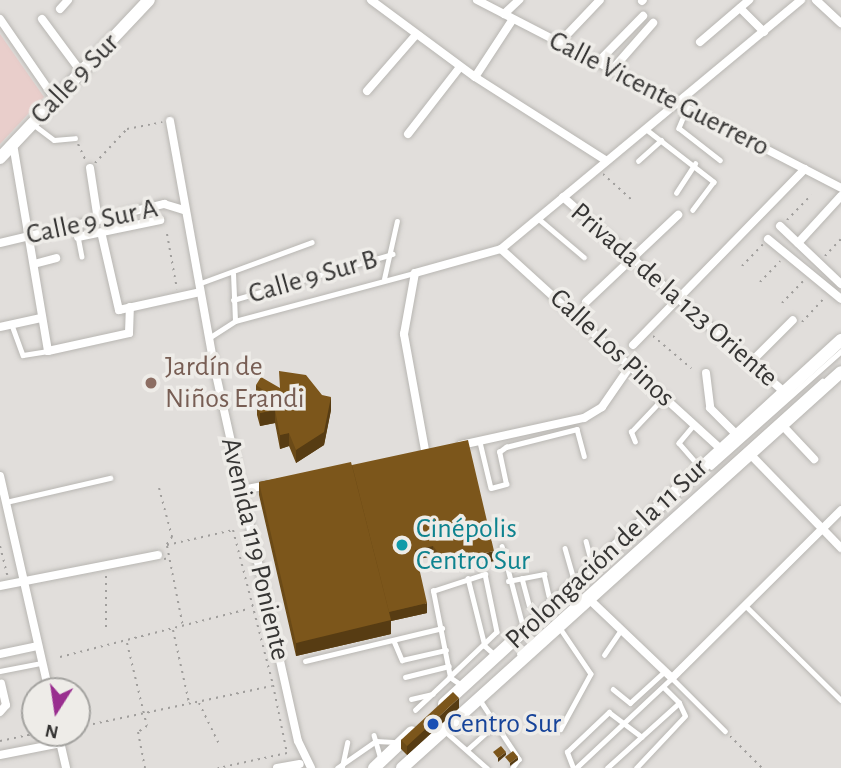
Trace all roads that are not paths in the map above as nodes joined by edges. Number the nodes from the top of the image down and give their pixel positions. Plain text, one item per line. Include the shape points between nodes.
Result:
1 (68, 0) edge
2 (371, 0) edge
3 (477, 0) edge
4 (519, 0) edge
5 (600, 0) edge
6 (750, 0) edge
7 (801, 0) edge
8 (816, 0) edge
9 (143, 2) edge
10 (740, 8) junction
11 (60, 9) dead end
12 (643, 16) dead end
13 (509, 17) junction
14 (0, 19) edge
15 (42, 19) dead end
16 (653, 23) dead end
17 (841, 23) edge
18 (764, 32) junction
19 (415, 36) junction
20 (700, 42) dead end
21 (559, 43) junction
22 (597, 63) junction
23 (460, 66) junction
24 (611, 71) junction
25 (82, 73) junction
26 (475, 77) junction
27 (367, 92) dead end
28 (55, 99) junction
29 (674, 103) junction
30 (687, 109) junction
31 (170, 121) road end
32 (32, 123) junction
33 (646, 129) junction
34 (408, 134) dead end
35 (75, 138) road end
36 (661, 140) junction
37 (13, 144) junction
38 (0, 158) edge
39 (720, 160) dead end
40 (607, 161) junction
41 (638, 161) dead end
42 (695, 164) junction
43 (90, 168) road end
44 (805, 169) junction
45 (841, 188) edge
46 (676, 193) dead end
47 (841, 196) edge
48 (563, 197) junction
49 (184, 210) junction
50 (693, 210) dead end
51 (678, 215) dead end
52 (538, 218) junction
53 (98, 220) junction
54 (160, 220) dead end
55 (397, 221) dead end
56 (75, 225) junction
57 (780, 226) dead end
58 (29, 236) junction
59 (102, 236) junction
60 (78, 237) junction
61 (768, 239) dead end
62 (312, 242) dead end
63 (0, 243) edge
64 (798, 243) junction
65 (501, 248) junction
66 (393, 254) junction
67 (82, 256) dead end
68 (583, 257) dead end
69 (56, 258) dead end
70 (632, 258) junction
71 (34, 264) junction
72 (415, 273) junction
73 (233, 274) junction
74 (383, 279) junction
75 (841, 284) edge
76 (199, 288) junction
77 (837, 295) edge
78 (678, 299) junction
79 (233, 300) junction
80 (586, 302) dead end
81 (130, 307) junction
82 (41, 318) junction
83 (235, 321) junction
84 (798, 321) road end
85 (12, 324) junction
86 (0, 327) edge
87 (209, 338) junction
88 (841, 340) edge
89 (633, 345) dead end
90 (48, 351) junction
91 (841, 351) edge
92 (751, 362) junction
93 (631, 365) junction
94 (841, 365) edge
95 (841, 372) edge
96 (706, 373) dead end
97 (784, 392) junction
98 (665, 396) junction
99 (695, 424) junction
100 (782, 425) junction
101 (737, 435) junction
102 (480, 442) junction
103 (635, 442) dead end
104 (447, 447) edge
105 (436, 449) edge
106 (721, 449) junction
107 (425, 450) junction
108 (412, 453) edge
109 (750, 454) junction
110 (584, 456) dead end
111 (814, 458) dead end
112 (701, 468) junction
113 (0, 476) edge
114 (110, 478) dead end
115 (281, 481) edge
116 (242, 490) junction
117 (6, 502) junction
118 (841, 510) edge
119 (653, 526) junction
120 (822, 529) junction
121 (586, 541) dead end
122 (502, 547) dead end
123 (565, 548) dead end
124 (841, 548) edge
125 (158, 555) dead end
126 (593, 567) junction
127 (468, 578) junction
128 (522, 578) junction
129 (508, 581) junction
130 (24, 583) junction
131 (575, 583) junction
132 (0, 586) edge
133 (549, 595) dead end
134 (590, 600) junction
135 (528, 605) dead end
136 (745, 605) junction
137 (442, 628) junction
138 (559, 628) junction
139 (622, 628) junction
140 (524, 630) junction
141 (394, 641) junction
142 (38, 646) junction
143 (485, 646) junction
144 (446, 650) junction
145 (479, 651) junction
146 (0, 654) edge
147 (604, 655) dead end
148 (493, 659) junction
149 (305, 661) dead end
150 (42, 662) junction
151 (449, 666) junction
152 (0, 671) edge
153 (665, 671) junction
154 (46, 677) edge
155 (405, 677) dead end
156 (448, 678) junction
157 (672, 678) junction
158 (1, 684) edge
159 (464, 686) junction
160 (664, 688) junction
161 (612, 689) dead end
162 (433, 694) junction
163 (453, 696) junction
164 (411, 699) dead end
165 (479, 699) junction
166 (841, 700) edge
167 (679, 703) junction
168 (3, 710) edge
169 (415, 710) dead end
170 (435, 718) edge
171 (628, 720) junction
172 (496, 724) junction
173 (425, 727) edge
174 (561, 729) dead end
175 (444, 731) junction
176 (725, 731) road end
177 (642, 737) junction
178 (375, 738) junction
179 (401, 742) junction
180 (347, 743) dead end
181 (41, 747) edge
182 (62, 747) edge
183 (467, 750) junction
184 (0, 755) edge
185 (302, 764) edge
186 (378, 766) edge
187 (66, 768) edge
188 (277, 768) edge
189 (311, 768) edge
190 (340, 768) edge
191 (396, 768) edge
192 (402, 768) edge
193 (487, 768) edge
194 (513, 768) edge
195 (574, 768) edge
196 (607, 768) edge
197 (636, 768) edge

1 - 11 street
2 - 19 street
3 - 13 street, Calle Vicente Guerrero
4 - 13 street
5 - 21 street
6 - 10 street
7 - 18 street
8 - 17 street
9 - 25 main road, Calle 9 Sur
10 - 18 street
10 - 20 street
12 - 22 street
13 - 21 street, Calle Vicente Guerrero
13 - 26 street
14 - 28 street
15 - 25 street
16 - 24 street
18 - 29 street
19 - 23 street
19 - 27 street
21 - 22 street, Calle Vicente Guerrero
22 - 24 street, Calle Vicente Guerrero
23 - 26 street
23 - 34 street
24 - 29 street, Calle Vicente Guerrero
25 - 28 main road, Calle 9 Sur
26 - 40 street
28 - 32 main road, Calle 9 Sur
29 - 30 street, Calle Vicente Guerrero
29 - 33 street
30 - 39 lane via 679,128
30 - 44 street, Calle Vicente Guerrero
31 - 49 street, Avenida 119 Poniente
32 - 35 lane via 54,140
32 - 37 main road, Calle 9 Sur
33 - 36 lane
33 - 40 street
36 - 41 lane
36 - 42 lane
37 - 38 main road, Calle 9 Sur
37 - 58 street
40 - 48 street
42 - 46 lane
42 - 50 lane via 714,182
43 - 53 street
44 - 45 street, Calle Vicente Guerrero
44 - 78 street
47 - 64 street
48 - 52 street
48 - 70 street, Privada de la 123 Oriente
49 - 53 street, Calle 9 Sur A via 164,204
49 - 76 street, Avenida 119 Poniente
51 - 70 street
52 - 65 street
52 - 68 lane
53 - 56 street, Calle 9 Sur A
54 - 59 street
55 - 66 lane
56 - 58 street, Calle 9 Sur A
56 - 60 lane
57 - 64 street
58 - 63 street, Calle 9 Sur A
58 - 71 street
59 - 60 street
59 - 81 street via 119,310
60 - 67 lane
61 - 77 street via 808,276
62 - 73 lane via 234,268
64 - 75 street
65 - 72 street
65 - 93 street, Calle Los Pinos
66 - 74 lane
66 - 79 lane, Calle 9 Sur B
69 - 71 street
70 - 78 street, Privada de la 123 Oriente
70 - 80 street
71 - 82 street
72 - 74 lane
72 - 107 street via 404,334
73 - 76 lane
73 - 79 lane
74 - 83 lane
76 - 81 street
76 - 87 street, Avenida 119 Poniente
78 - 89 street
78 - 92 street, Privada de la 123 Oriente
79 - 83 lane
81 - 90 street via 129,333
82 - 85 street
82 - 90 street
83 - 87 lane
84 - 92 street
85 - 86 street
85 - 90 lane via 23,355
87 - 116 street, Avenida 119 Poniente
88 - 97 main road, Prolongación de la 11 Sur
91 - 119 lane
92 - 97 street, Privada de la 123 Oriente
93 - 98 street, Calle Los Pinos
93 - 102 street via 602,407 584,418
94 - 119 lane
95 - 100 main road, Prolongación de la 11 Sur
96 - 101 street via 710,408
97 - 101 main road, Prolongación de la 11 Sur
98 - 99 street, Calle Los Pinos
98 - 103 lane via 631,432
99 - 106 street, Calle Los Pinos
99 - 112 lane via 679,443
100 - 109 main road, Prolongación de la 11 Sur
100 - 111 street
101 - 106 main road, Prolongación de la 11 Sur
102 - 104 street
102 - 110 lane via 492,488 507,482 499,452 506,447 577,429
105 - 107 street
106 - 112 main road, Prolongación de la 11 Sur
107 - 108 street
109 - 119 main road, Prolongación de la 11 Sur
109 - 120 street
112 - 119 main road, Prolongación de la 11 Sur
113 - 117 street
114 - 117 lane
115 - 116 street
116 - 185 street, Avenida 119 Poniente
117 - 130 street
118 - 120 street
119 - 126 main road, Prolongación de la 11 Sur
119 - 134 main road, Prolongación de la 11 Sur
119 - 170 lane
119 - 191 lane
120 - 124 street
120 - 136 street
121 - 126 lane
122 - 129 lane
123 - 131 lane
125 - 130 street
126 - 131 main road, Prolongación de la 11 Sur
127 - 137 lane via 433,591
127 - 143 lane
127 - 143 lane via 488,577 497,629
128 - 129 lane
128 - 133 lane via 544,574
128 - 135 lane
129 - 140 lane
130 - 132 street
130 - 142 street
131 - 140 main road, Prolongación de la 11 Sur
134 - 138 main road, Prolongación de la 11 Sur
134 - 139 street
136 - 157 street
136 - 166 lane
137 - 141 lane
137 - 144 lane
138 - 165 main road, Prolongación de la 11 Sur
138 - 174 lane via 591,674
139 - 147 lane
139 - 153 street
140 - 148 main road, Prolongación de la 11 Sur
141 - 144 lane via 402,660
141 - 149 lane
142 - 146 street
142 - 150 street
143 - 145 lane
143 - 148 lane
144 - 151 lane
145 - 148 lane
145 - 156 lane
148 - 159 main road, Prolongación de la 11 Sur
150 - 152 lane
150 - 154 street
151 - 155 lane
151 - 156 lane
153 - 157 street
153 - 161 lane via 630,703
156 - 159 lane
156 - 162 lane
156 - 163 lane
157 - 160 lane
157 - 176 lane
158 - 168 street
159 - 163 main road, Prolongación de la 11 Sur
160 - 167 lane
160 - 171 lane
162 - 164 lane
162 - 169 lane
163 - 179 main road, Prolongación de la 11 Sur
165 - 172 lane
165 - 175 main road, Prolongación de la 11 Sur
167 - 177 lane
167 - 197 lane via 685,716
171 - 177 lane
171 - 195 lane
171 - 195 lane via 609,712 567,752
172 - 183 lane
172 - 194 lane via 519,759
173 - 186 lane
175 - 183 lane
175 - 192 main road, Prolongación de la 11 Sur
177 - 196 lane
178 - 179 lane
178 - 186 lane
178 - 190 lane
179 - 186 main road, Prolongación de la 11 Sur
180 - 190 lane
181 - 184 street
182 - 187 street
183 - 193 lane
185 - 188 street
185 - 189 street

